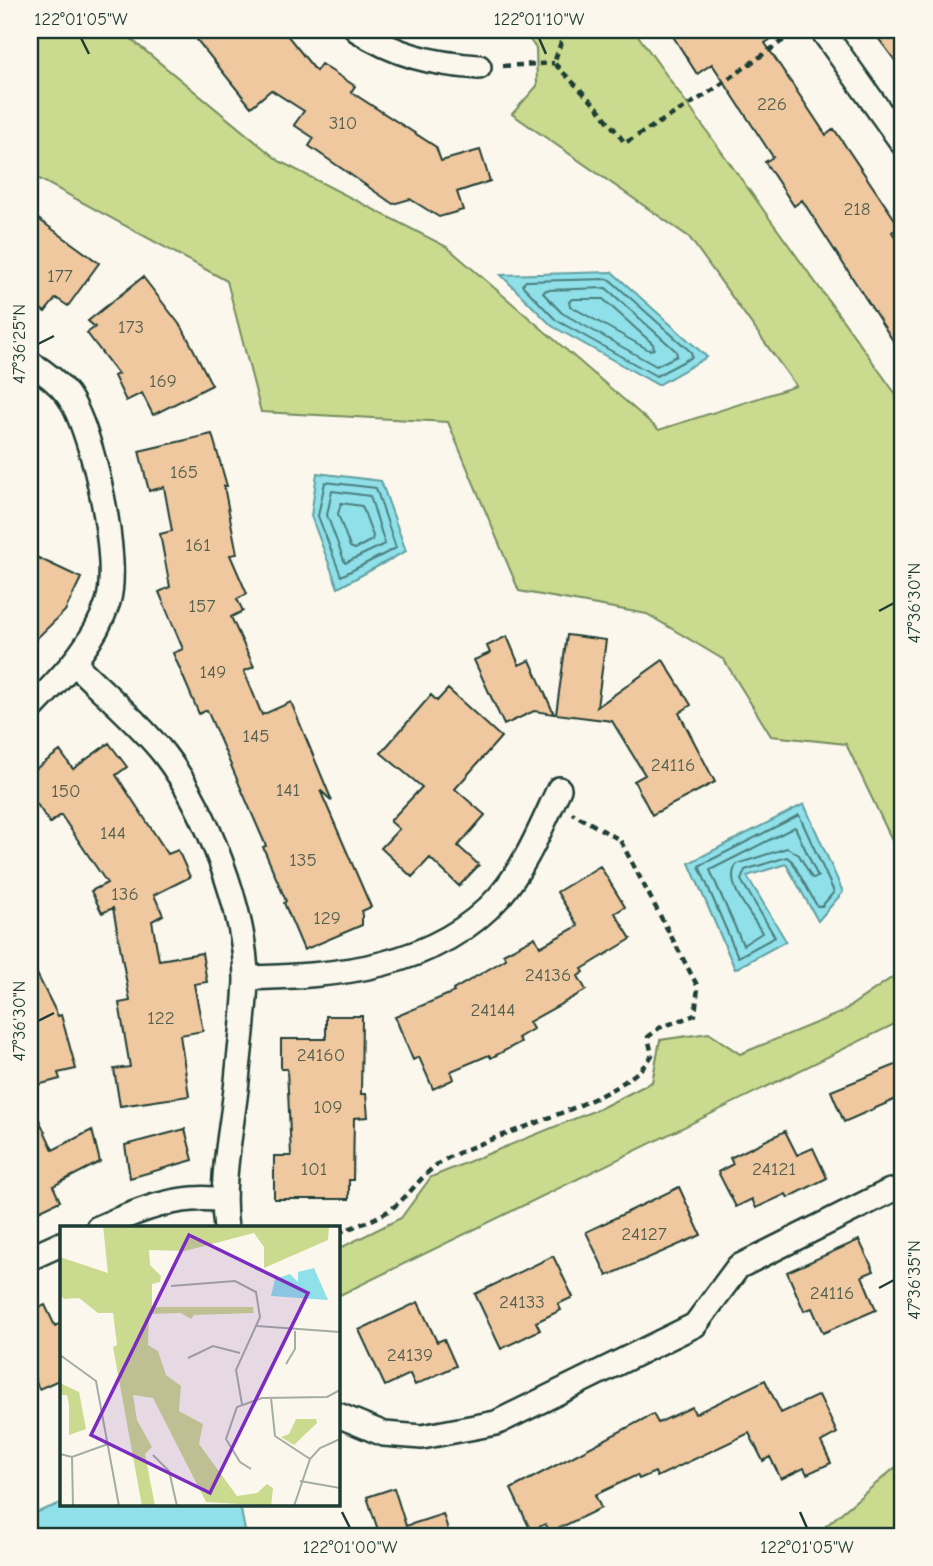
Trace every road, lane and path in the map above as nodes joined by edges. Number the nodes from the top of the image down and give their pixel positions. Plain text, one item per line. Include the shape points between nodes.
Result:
1 (357, 30) edge
2 (565, 30) edge
3 (798, 30) edge
4 (822, 30) edge
5 (554, 63) junction
6 (478, 67) joint
7 (903, 144) edge
8 (30, 363) edge
9 (74, 663) junction
10 (30, 710) edge
11 (556, 795) joint
12 (246, 978) junction
13 (890, 1191) dead end
14 (222, 1200) junction
15 (103, 1226) edge
16 (226, 1226) edge
17 (340, 1232) edge
18 (60, 1244) edge
19 (30, 1258) edge
20 (340, 1416) edge

1 - 6 street via 403,55
2 - 5 path
3 - 5 path via 707,94 625,143
4 - 7 street
5 - 6 path
8 - 9 street via 67,395 80,420 111,549 108,601
9 - 10 street
9 - 12 street via 163,753 194,801 220,859 236,913
11 - 12 street via 526,858 499,896 441,942 363,970
11 - 17 path via 620,840 698,987 695,1015 648,1037 652,1055 646,1066 622,1085 444,1160 413,1184 392,1209
12 - 14 street
13 - 20 street via 738,1267 695,1325 496,1423 422,1437 384,1434
14 - 15 street via 200,1196 172,1201
14 - 16 street
18 - 19 street

